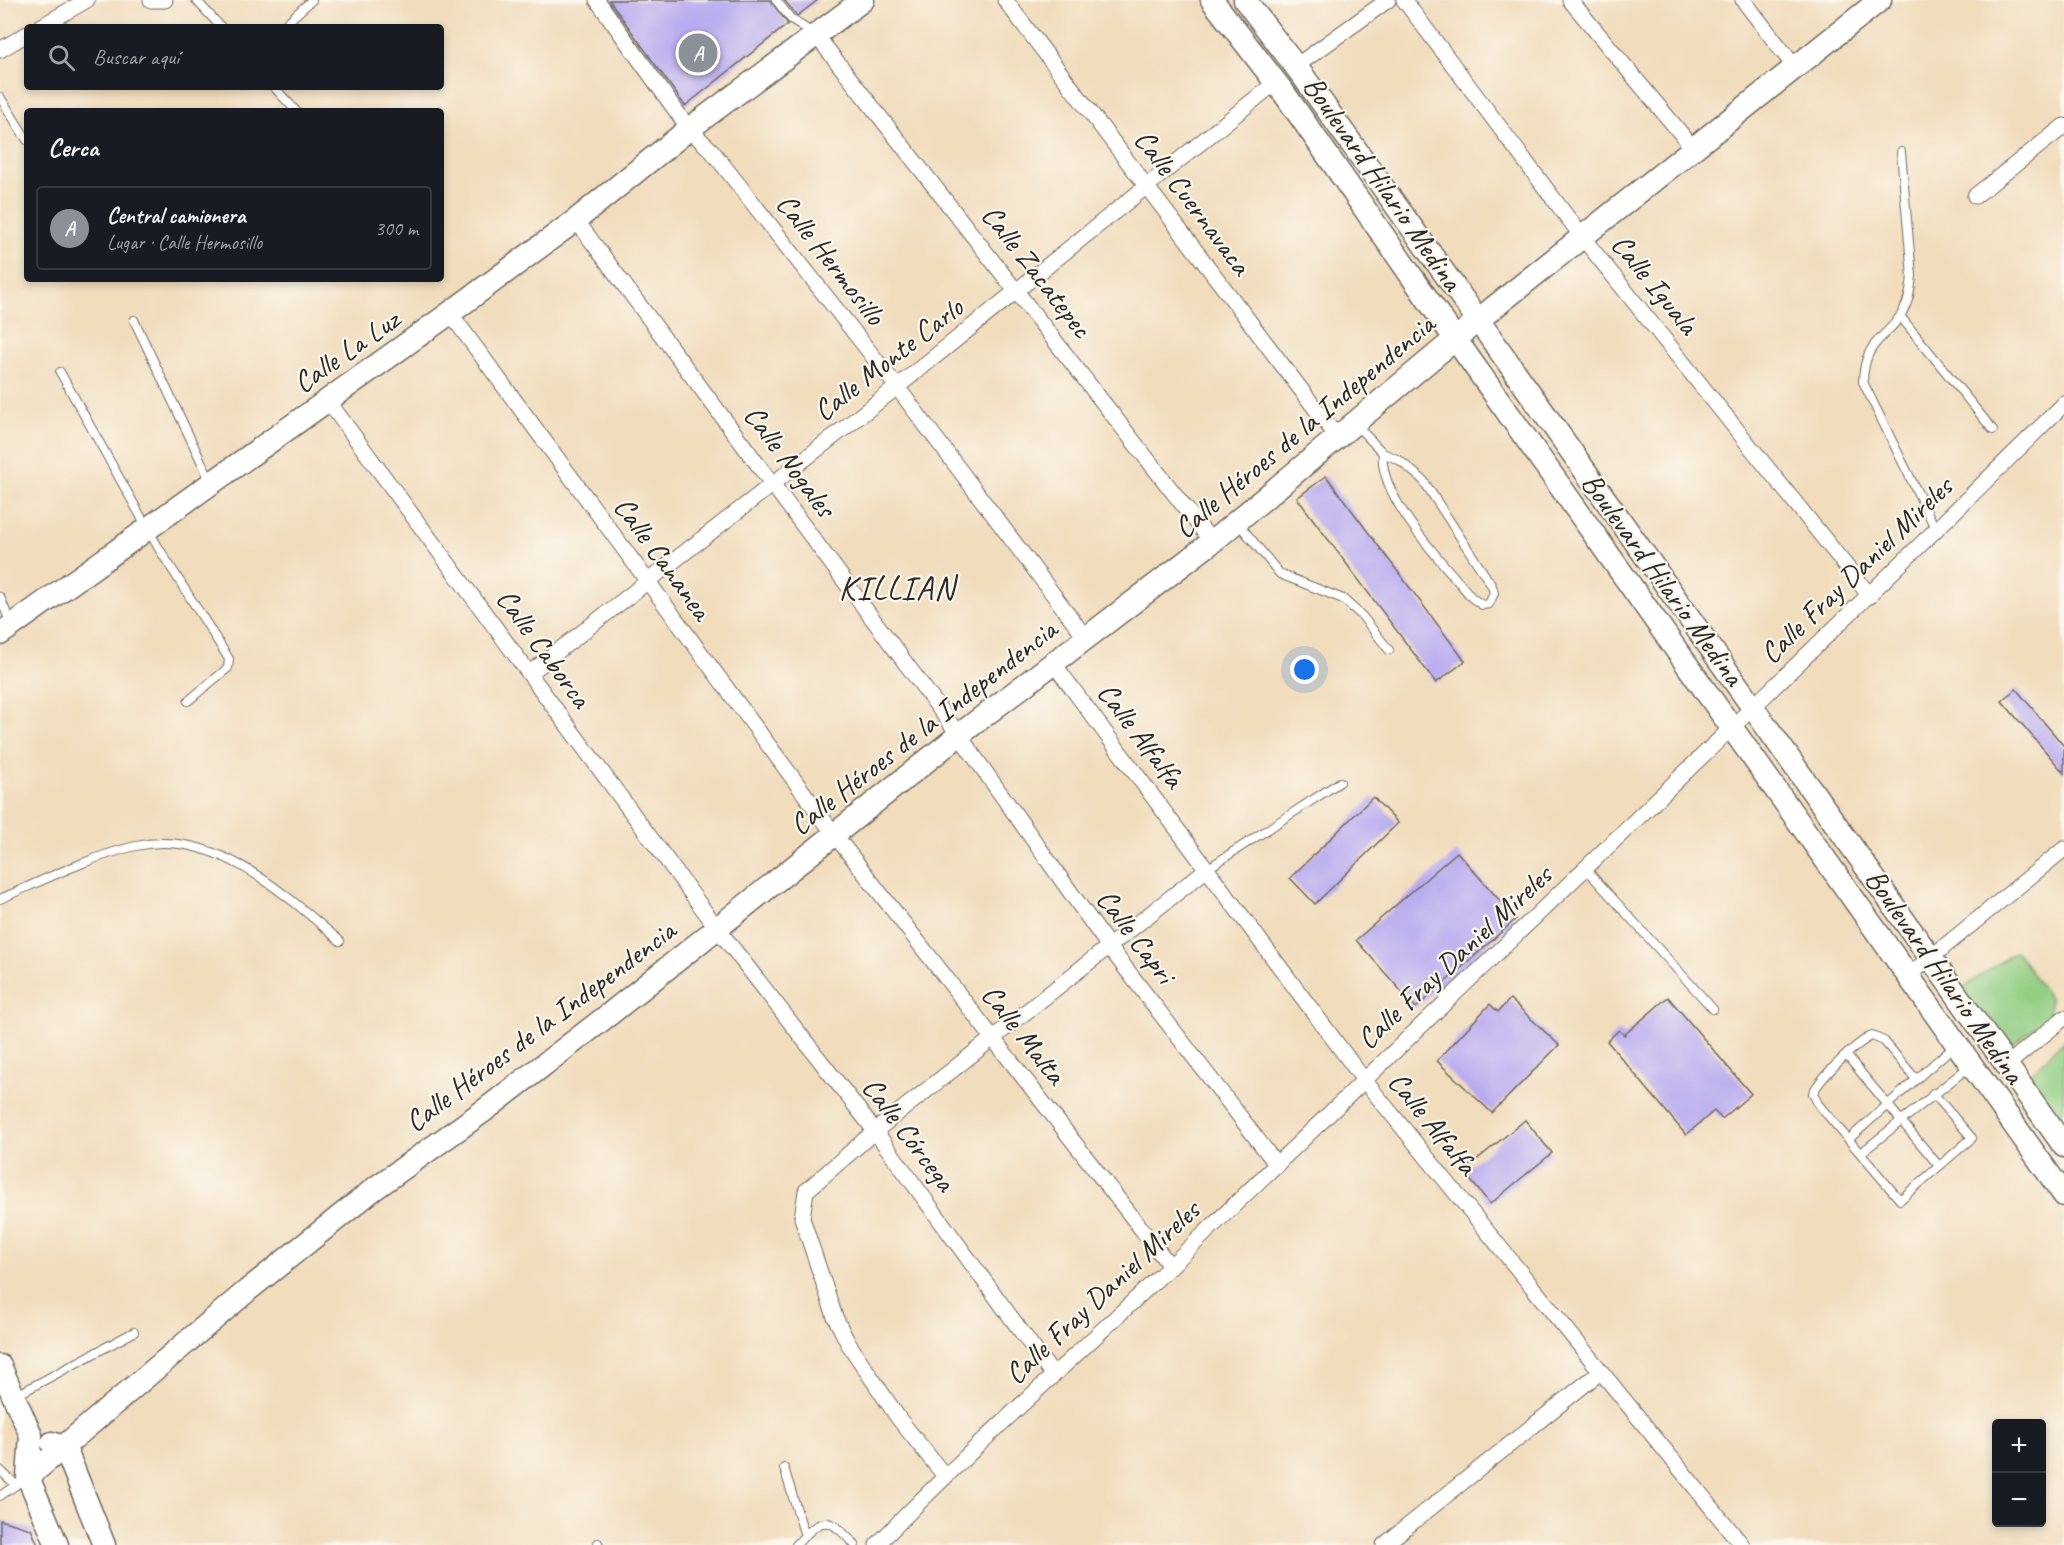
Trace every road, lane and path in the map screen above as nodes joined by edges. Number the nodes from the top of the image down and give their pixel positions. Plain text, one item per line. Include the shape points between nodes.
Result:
1 (87, 0) edge
2 (151, 0) edge
3 (165, 0) edge
4 (196, 0) edge
5 (312, 0) edge
6 (597, 0) edge
7 (776, 0) edge
8 (863, 0) edge
9 (1005, 0) edge
10 (1212, 0) edge
11 (1245, 0) edge
12 (1388, 0) edge
13 (1404, 0) edge
14 (1570, 0) edge
15 (1743, 0) edge
16 (1880, 0) edge
17 (45, 24) edge
18 (218, 24) edge
19 (285, 24) edge
20 (816, 35) junction
21 (24, 36) edge
22 (0, 50) edge
23 (1296, 66) junction
24 (1794, 66) junction
25 (1275, 82) junction
26 (277, 90) edge
27 (0, 97) edge
28 (293, 108) edge
29 (2064, 126) edge
30 (689, 129) junction
31 (24, 135) edge
32 (1693, 148) junction
33 (1901, 152) dead end
34 (1147, 186) junction
35 (1975, 196) dead end
36 (576, 220) junction
37 (1583, 237) junction
38 (1018, 290) junction
39 (450, 314) junction
40 (1900, 316) junction
41 (134, 320) dead end
42 (1479, 321) junction
43 (1455, 340) junction
44 (60, 372) dead end
45 (897, 387) junction
46 (328, 401) junction
47 (2064, 404) edge
48 (1346, 430) junction
49 (1993, 430) dead end
50 (1383, 453) junction
51 (772, 483) junction
52 (211, 484) junction
53 (1237, 521) junction
54 (148, 529) junction
55 (1936, 530) junction
56 (1212, 542) junction
57 (648, 583) junction
58 (1870, 596) junction
59 (0, 597) edge
60 (6, 629) edge
61 (1086, 638) junction
62 (1389, 650) dead end
63 (1054, 664) junction
64 (530, 673) junction
65 (188, 701) dead end
66 (1753, 707) junction
67 (1732, 728) junction
68 (959, 735) junction
69 (1340, 782) dead end
70 (834, 834) junction
71 (2064, 849) edge
72 (1207, 869) junction
73 (1586, 869) junction
74 (0, 899) edge
75 (717, 928) junction
76 (340, 941) dead end
77 (1110, 948) junction
78 (1931, 958) junction
79 (1908, 976) junction
80 (1713, 1009) dead end
81 (2064, 1018) edge
82 (993, 1038) junction
83 (1956, 1044) junction
84 (1847, 1056) junction
85 (2008, 1064) junction
86 (1971, 1065) junction
87 (1915, 1078) junction
88 (1364, 1080) junction
89 (1933, 1093) junction
90 (1887, 1103) junction
91 (1901, 1121) junction
92 (875, 1131) junction
93 (1848, 1139) junction
94 (2064, 1146) edge
95 (1861, 1153) junction
96 (1276, 1165) junction
97 (1939, 1166) junction
98 (2064, 1195) edge
99 (1170, 1267) junction
100 (134, 1332) dead end
101 (0, 1366) edge
102 (1599, 1373) junction
103 (1053, 1375) junction
104 (14, 1396) junction
105 (31, 1435) junction
106 (65, 1448) junction
107 (784, 1468) dead end
108 (0, 1470) edge
109 (944, 1475) junction
110 (22, 1481) junction
111 (0, 1496) edge
112 (805, 1536) junction
113 (880, 1543) edge
114 (57, 1545) edge
115 (104, 1545) edge
116 (796, 1545) edge
117 (855, 1545) edge
118 (1383, 1545) edge
119 (1742, 1545) edge

1 - 17 street
2 - 3 street
4 - 18 lane
5 - 19 lane
6 - 30 street, Calle Hermosillo
7 - 20 lane via 791,19
8 - 20 street, Calle La Luz
9 - 34 street, Calle Cuernavaca
10 - 25 street, Boulevard Hilario Medina
11 - 23 street, Boulevard Hilario Medina
12 - 23 street
13 - 37 street, Calle Iguala
14 - 32 street
15 - 24 street
16 - 24 street, Calle Héroes de la Independencia
20 - 30 street, Calle La Luz
20 - 38 street, Calle Zacatepec
21 - 22 street
23 - 42 street, Boulevard Hilario Medina
24 - 32 street, Calle Héroes de la Independencia
25 - 34 street, Calle Monte Carlo
25 - 43 street, Boulevard Hilario Medina
26 - 28 lane
27 - 31 lane
29 - 35 street
30 - 36 street, Calle La Luz
30 - 45 street, Calle Hermosillo via 712,151
32 - 37 street, Calle Héroes de la Independencia
33 - 40 lane via 1912,276
34 - 38 street, Calle Monte Carlo
34 - 48 street, Calle Cuernavaca
36 - 39 street, Calle La Luz
36 - 51 street, Calle Nogales
37 - 42 street, Calle Héroes de la Independencia
37 - 58 street, Calle Iguala
38 - 45 street, Calle Monte Carlo
38 - 56 street, Calle Zacatepec
39 - 46 street, Calle La Luz
39 - 57 street, Calle Cananea
40 - 49 lane
40 - 55 lane via 1872,347 1864,362 1863,382
41 - 52 lane
42 - 43 street, Calle Héroes de la Independencia
42 - 66 street, Boulevard Hilario Medina
43 - 48 street, Calle Héroes de la Independencia
43 - 67 street, Boulevard Hilario Medina
44 - 54 lane
45 - 51 street, Calle Monte Carlo
45 - 61 street, Calle Hermosillo
46 - 52 street, Calle La Luz
46 - 64 street, Calle Caborca
47 - 55 street, Calle Fray Daniel Mireles
48 - 50 lane
48 - 53 street, Calle Héroes de la Independencia
50 - 50 lane via 1383,471 1394,500 1472,598 1482,605 1489,604 1494,593 1492,586 1423,480 1399,460
51 - 57 street, Calle Monte Carlo
51 - 68 street, Calle Nogales
52 - 54 street, Calle La Luz
53 - 56 street, Calle Héroes de la Independencia
53 - 62 lane via 1280,574 1342,599 1362,616
54 - 60 street, Calle La Luz
54 - 65 lane via 231,664
55 - 58 street, Calle Fray Daniel Mireles
56 - 61 street, Calle Héroes de la Independencia
57 - 64 street, Calle Monte Carlo
57 - 70 street, Calle Cananea
58 - 66 street, Calle Fray Daniel Mireles
59 - 60 lane
61 - 63 street, Calle Héroes de la Independencia
63 - 68 street, Calle Héroes de la Independencia
63 - 72 street, Calle Alfalfa
64 - 75 street, Calle Caborca
66 - 67 street, Calle Fray Daniel Mireles
66 - 78 street, Boulevard Hilario Medina
67 - 73 street, Calle Fray Daniel Mireles
67 - 79 street, Boulevard Hilario Medina
68 - 70 street, Calle Héroes de la Independencia
68 - 77 street, Calle Capri
69 - 72 lane
70 - 75 street, Calle Héroes de la Independencia
70 - 82 street, Calle Malta
71 - 78 street
72 - 77 street
72 - 88 street, Calle Alfalfa
73 - 80 lane
73 - 88 street, Calle Fray Daniel Mireles
74 - 76 lane via 102,856 138,846 182,844 220,856 259,876
75 - 92 street, Calle Córcega
75 - 106 street, Calle Héroes de la Independencia via 611,1013 347,1211 248,1290
77 - 82 street
77 - 96 street, Calle Capri
78 - 79 street
78 - 85 street, Boulevard Hilario Medina
79 - 83 street, Boulevard Hilario Medina
81 - 85 street
82 - 92 street
82 - 99 street, Calle Malta
83 - 86 street, Boulevard Hilario Medina
83 - 87 lane
84 - 87 lane via 1867,1038 1878,1037
84 - 90 lane
84 - 93 lane via 1813,1093
85 - 94 street, Boulevard Hilario Medina
86 - 89 lane
86 - 98 street, Boulevard Hilario Medina
87 - 90 lane
88 - 96 street, Calle Fray Daniel Mireles
88 - 102 street, Calle Alfalfa
89 - 91 lane
89 - 97 lane via 1972,1138
90 - 91 lane
90 - 93 lane
91 - 95 lane
91 - 97 lane
92 - 103 street, Calle Córcega
92 - 109 street via 806,1191 802,1218 835,1317 862,1368
93 - 95 lane
95 - 97 lane via 1900,1200
96 - 99 street, Calle Fray Daniel Mireles
99 - 103 street, Calle Fray Daniel Mireles
100 - 104 lane
101 - 104 street
102 - 118 street
102 - 119 street, Calle Alfalfa
103 - 109 street, Calle Fray Daniel Mireles
104 - 105 street
105 - 106 street
105 - 110 street
106 - 110 street, Calle Héroes de la Independencia
106 - 115 street
107 - 112 lane
108 - 110 lane
109 - 113 street, Calle Fray Daniel Mireles
110 - 111 lane, Calle Héroes de la Independencia
110 - 114 street
112 - 116 lane
112 - 117 lane via 816,1524 827,1522 838,1526

